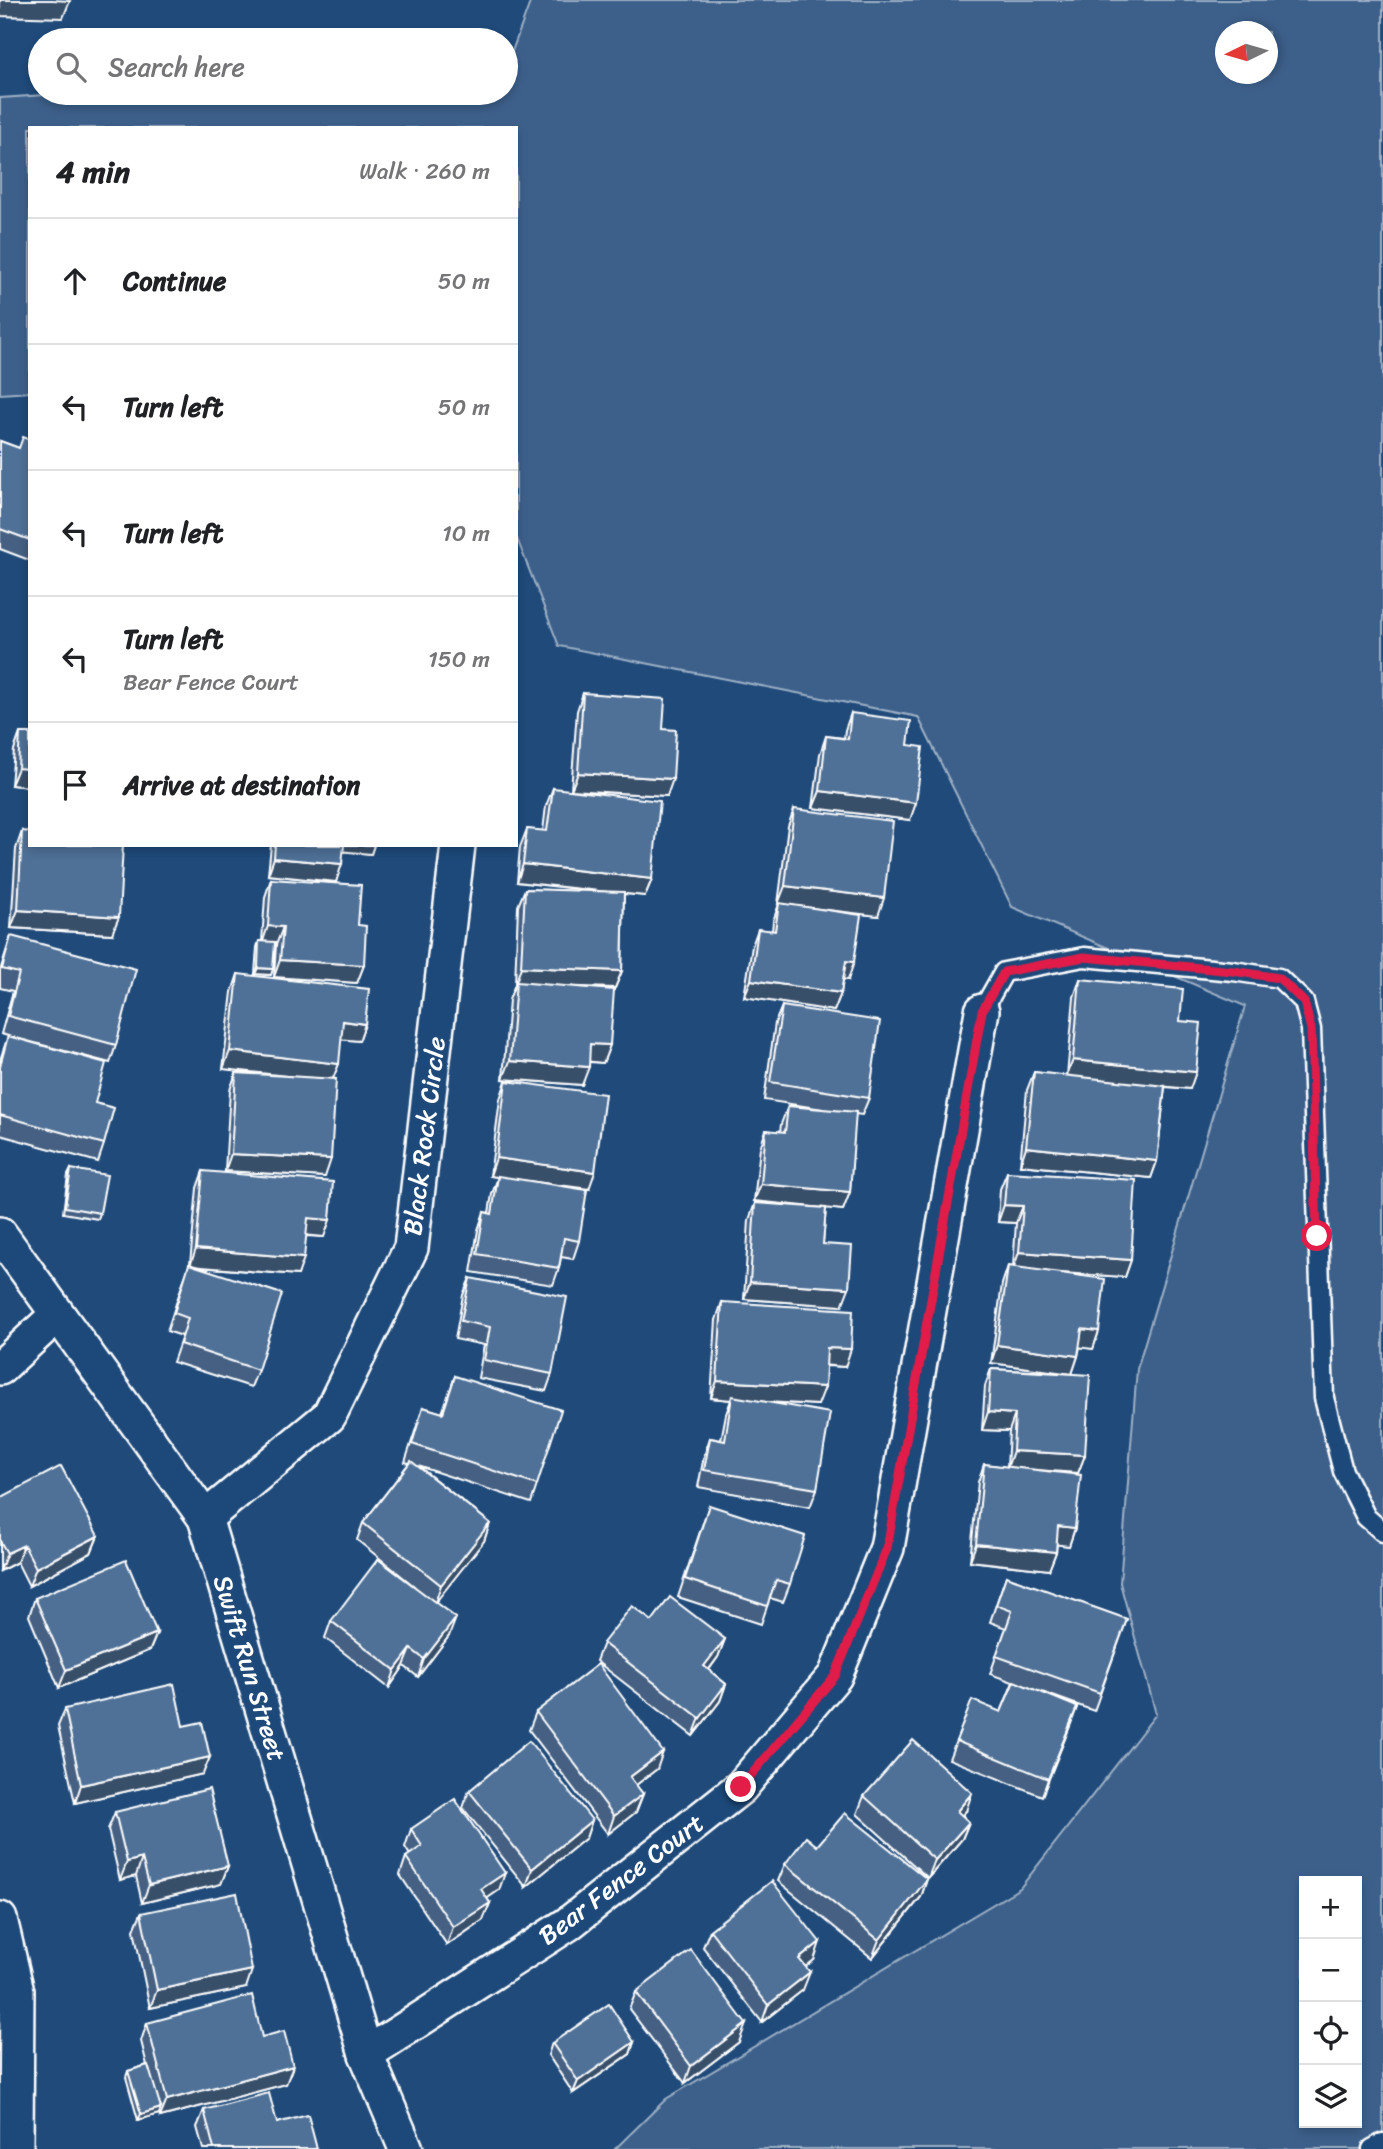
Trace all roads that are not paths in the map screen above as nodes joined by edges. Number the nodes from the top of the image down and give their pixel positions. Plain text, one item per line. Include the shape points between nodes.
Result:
1 (458, 847) edge
2 (982, 1011) joint
3 (0, 1234) edge
4 (57, 1315) junction
5 (0, 1368) edge
6 (205, 1518) junction
7 (1383, 1532) edge
8 (0, 1919) edge
9 (366, 2054) junction
10 (1383, 2143) edge
11 (16, 2149) edge
12 (407, 2149) edge
13 (1372, 2149) edge

1 - 6 street, Black Rock Circle via 411,1248 329,1416
2 - 7 lane via 1004,972 1084,957 1279,978 1304,1002 1311,1029 1324,1398 1343,1471 1366,1517
2 - 9 street, Bear Fence Court via 887,1548 835,1676 741,1787 568,1924
3 - 4 street, Swift Run Street
4 - 5 street
4 - 6 street, Swift Run Street
6 - 9 street, Swift Run Street
8 - 11 street via 17,1991
9 - 12 street, Swift Run Street
10 - 13 lane

